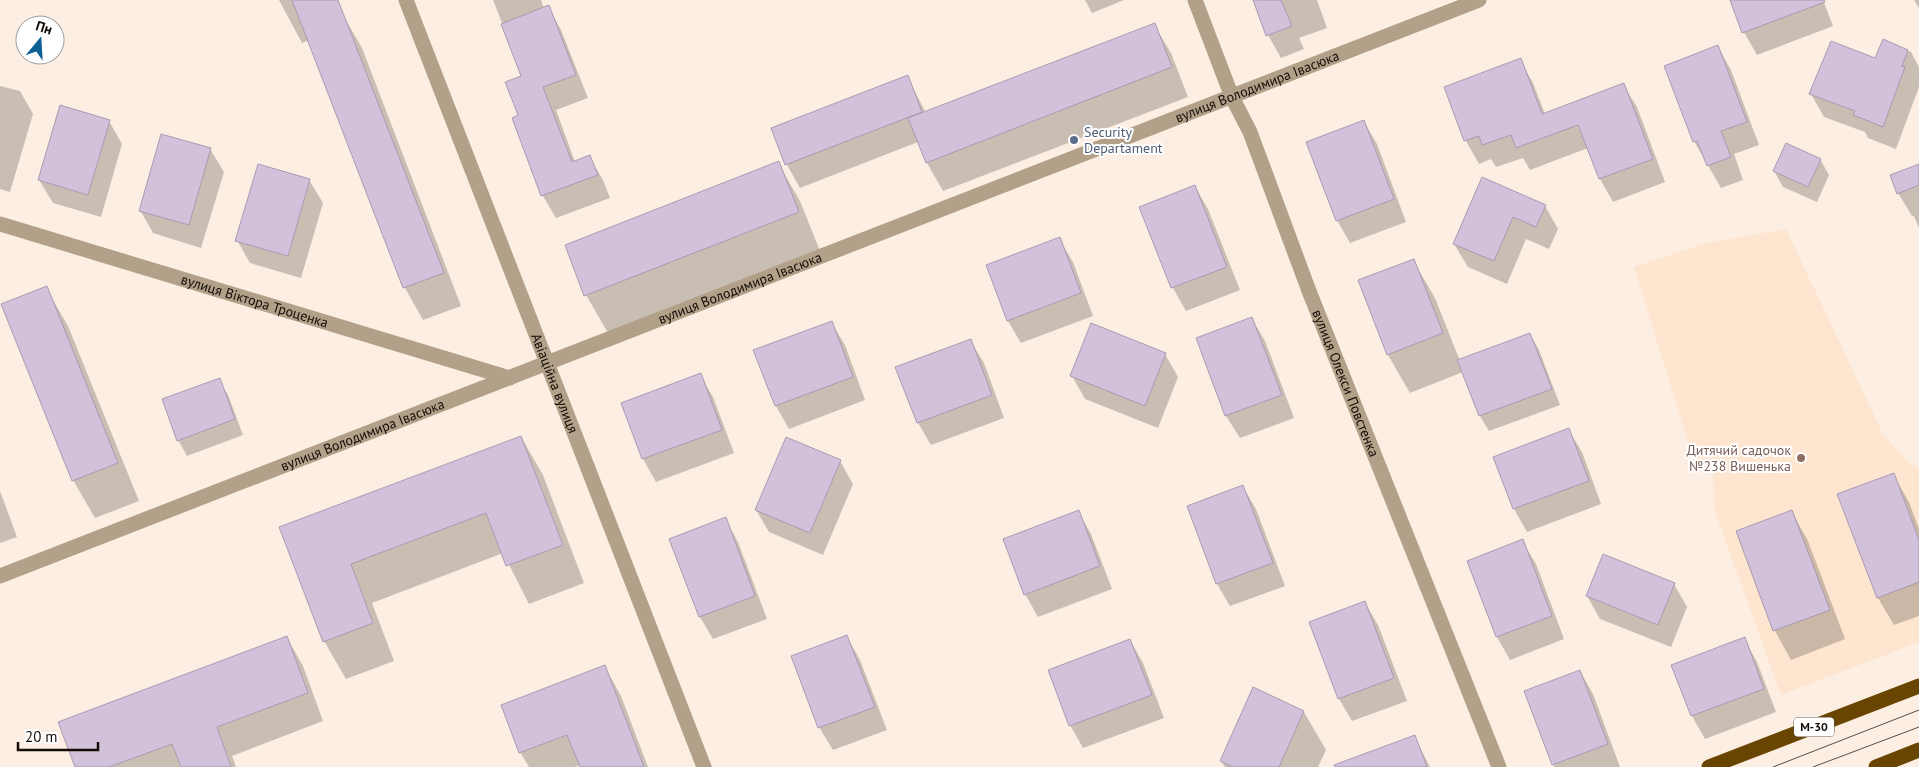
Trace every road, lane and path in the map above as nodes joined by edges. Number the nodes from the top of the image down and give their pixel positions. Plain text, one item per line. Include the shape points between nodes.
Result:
1 (406, 0) edge
2 (1196, 0) edge
3 (1479, 0) edge
4 (1232, 97) junction
5 (0, 224) edge
6 (547, 364) junction
7 (510, 378) junction
8 (0, 576) edge
9 (1919, 686) edge
10 (1919, 750) edge
11 (704, 767) edge
12 (1499, 767) edge
13 (1709, 767) edge
14 (1876, 767) edge

1 - 6 street, Авіаційна вулиця
2 - 4 street, вулиця Олекси Повстенка
3 - 4 street, вулиця Володимира Івасюка
4 - 6 street, вулиця Володимира Івасюка
4 - 12 street, вулиця Олекси Повстенка via 1250,132 1309,290
5 - 7 street, вулиця Віктора Троценка
6 - 7 street, вулиця Володимира Івасюка
6 - 11 street, Авіаційна вулиця
7 - 8 street, вулиця Володимира Івасюка
9 - 13 highway, М-30
10 - 14 highway

